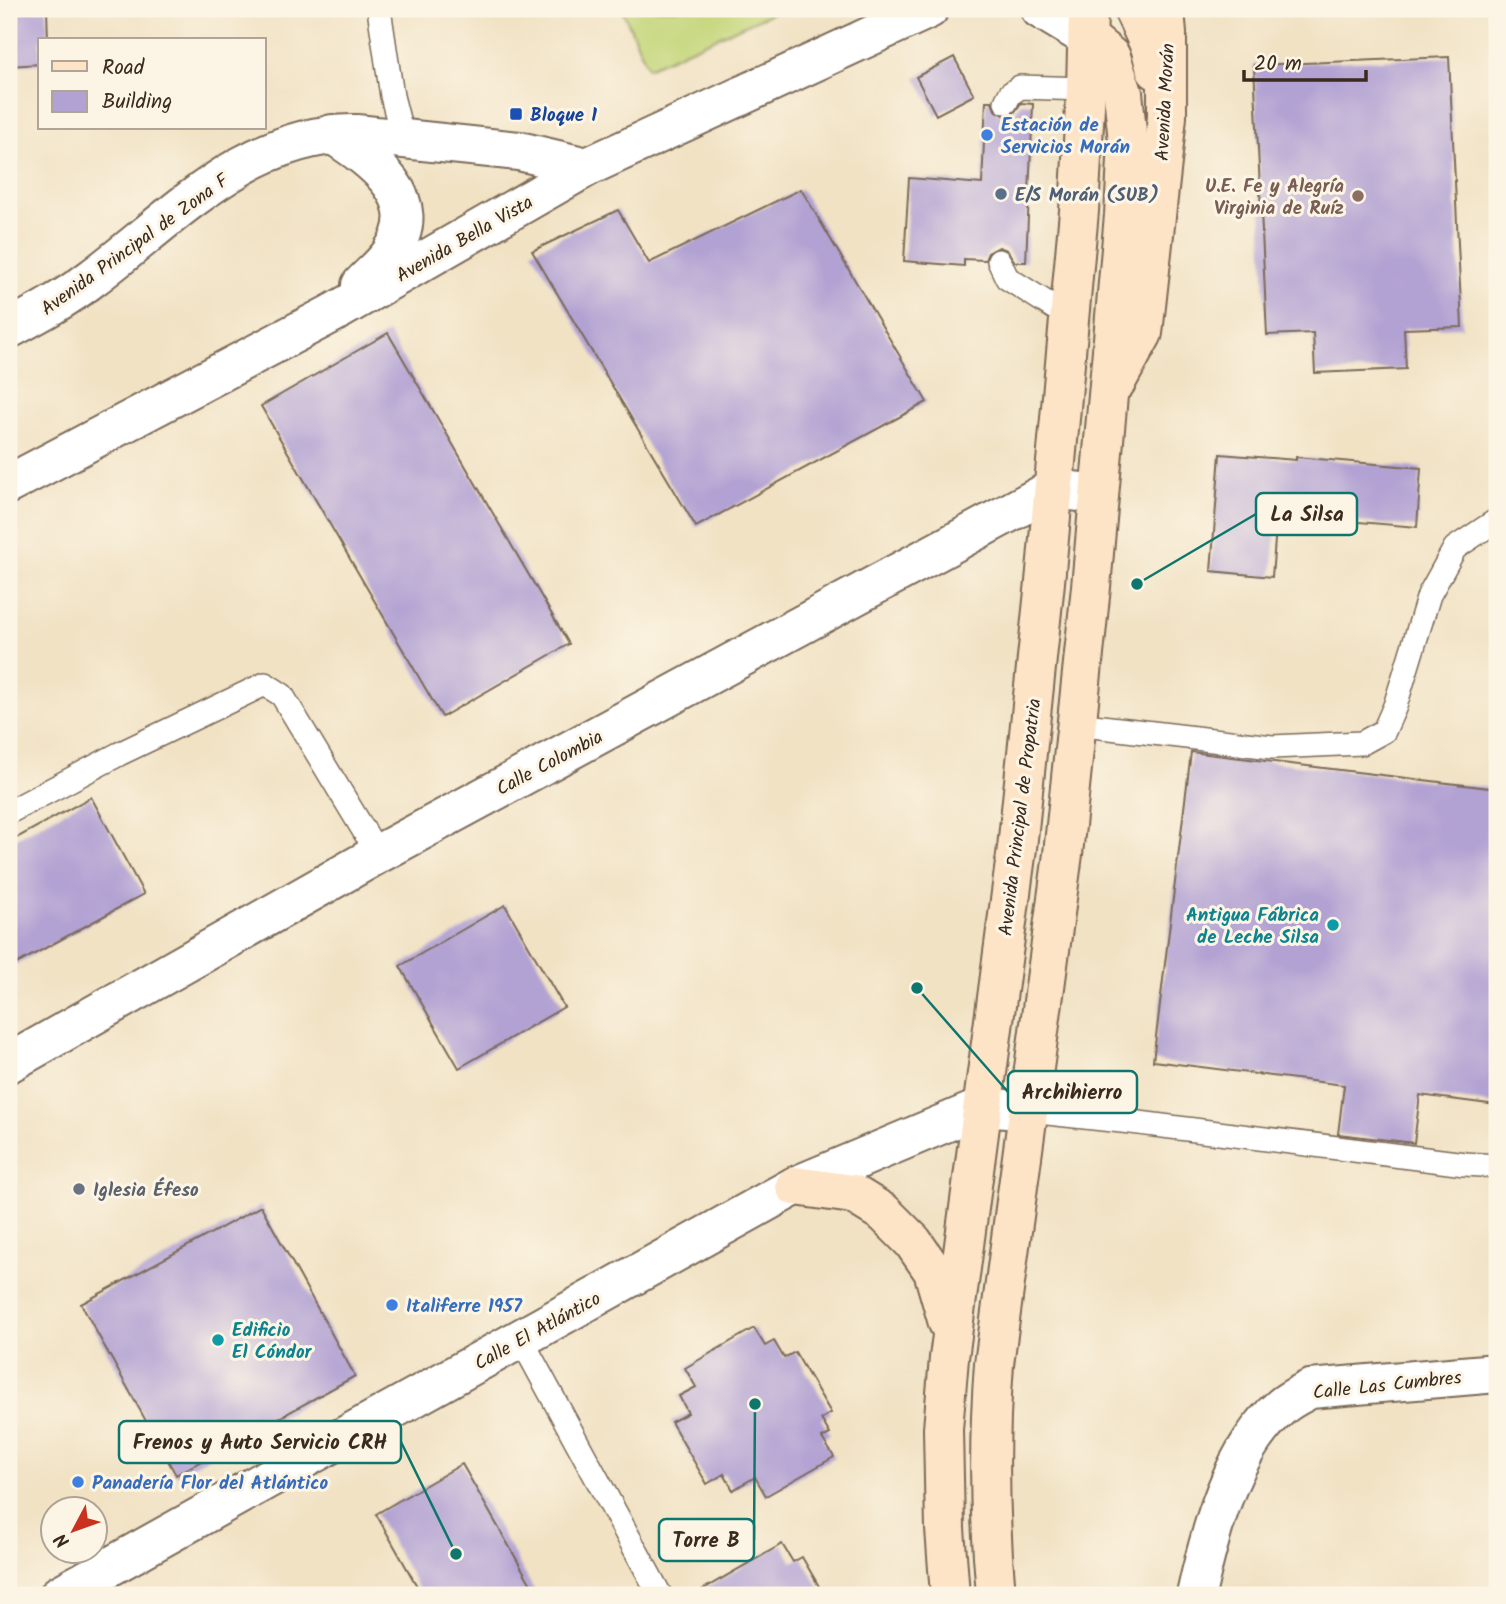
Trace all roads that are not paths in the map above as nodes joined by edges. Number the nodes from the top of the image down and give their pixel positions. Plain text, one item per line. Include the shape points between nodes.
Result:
1 (379, 9) edge
2 (929, 9) edge
3 (1041, 9) edge
4 (1133, 9) edge
5 (1165, 9) edge
6 (1088, 23) edge
7 (1086, 89) junction
8 (1006, 102) dead end
9 (1167, 117) junction
10 (332, 134) junction
11 (403, 139) junction
12 (587, 167) junction
13 (999, 261) dead end
14 (335, 312) junction
15 (1069, 317) junction
16 (9, 329) edge
17 (1108, 396) junction
18 (9, 484) edge
19 (1053, 489) junction
20 (1099, 494) junction
21 (1497, 520) edge
22 (1076, 724) junction
23 (9, 812) edge
24 (379, 854) junction
25 (9, 1063) edge
26 (983, 1107) junction
27 (1029, 1111) junction
28 (1497, 1166) edge
29 (795, 1186) junction
30 (952, 1335) junction
31 (521, 1339) junction
32 (1497, 1373) edge
33 (944, 1411) junction
34 (990, 1413) junction
35 (59, 1595) edge
36 (660, 1595) edge
37 (950, 1595) edge
38 (996, 1595) edge
39 (1196, 1595) edge

1 - 11 lane
2 - 12 street, Avenida Bella Vista
3 - 6 street
4 - 9 main road via 1150,46
5 - 9 main road, Avenida Morán
6 - 7 main road, Avenida Principal de Propatria
6 - 17 main road via 1111,57 1124,93 1128,141
7 - 8 lane via 1020,87
7 - 15 main road, Avenida Principal de Propatria
9 - 17 main road, Avenida Morán via 1143,333
10 - 11 street, Avenida Principal de Zona F
10 - 14 street via 386,175 403,212 401,232 391,254
10 - 16 street, Avenida Principal de Zona F via 271,150 205,187 92,279
11 - 12 street, Avenida Principal de Zona F via 519,151
12 - 14 street, Avenida Bella Vista
13 - 15 lane via 1007,278
14 - 18 street, Avenida Bella Vista
15 - 19 main road, Avenida Principal de Propatria
17 - 20 main road
19 - 20 street
19 - 24 street, Calle Colombia
19 - 26 main road, Avenida Principal de Propatria via 1017,848
20 - 22 main road
21 - 22 lane via 1455,548 1429,595 1384,732 1362,743 1272,747
22 - 27 main road
23 - 24 lane via 265,684 282,695
24 - 25 street, Calle Colombia
26 - 27 street, Calle El Atlántico
26 - 29 street, Calle El Atlántico
26 - 30 main road, Avenida Principal de Propatria
27 - 28 lane
27 - 34 main road
29 - 30 main road via 853,1194 884,1213 933,1271
29 - 31 street, Calle El Atlántico
30 - 33 main road, Avenida Principal de Propatria
31 - 35 street, Calle El Atlántico
31 - 36 lane
32 - 39 street, Calle Las Cumbres via 1310,1389 1284,1404 1266,1422 1230,1478
33 - 34 main road
33 - 37 main road, Avenida Principal de Propatria
34 - 38 main road via 990,1527

